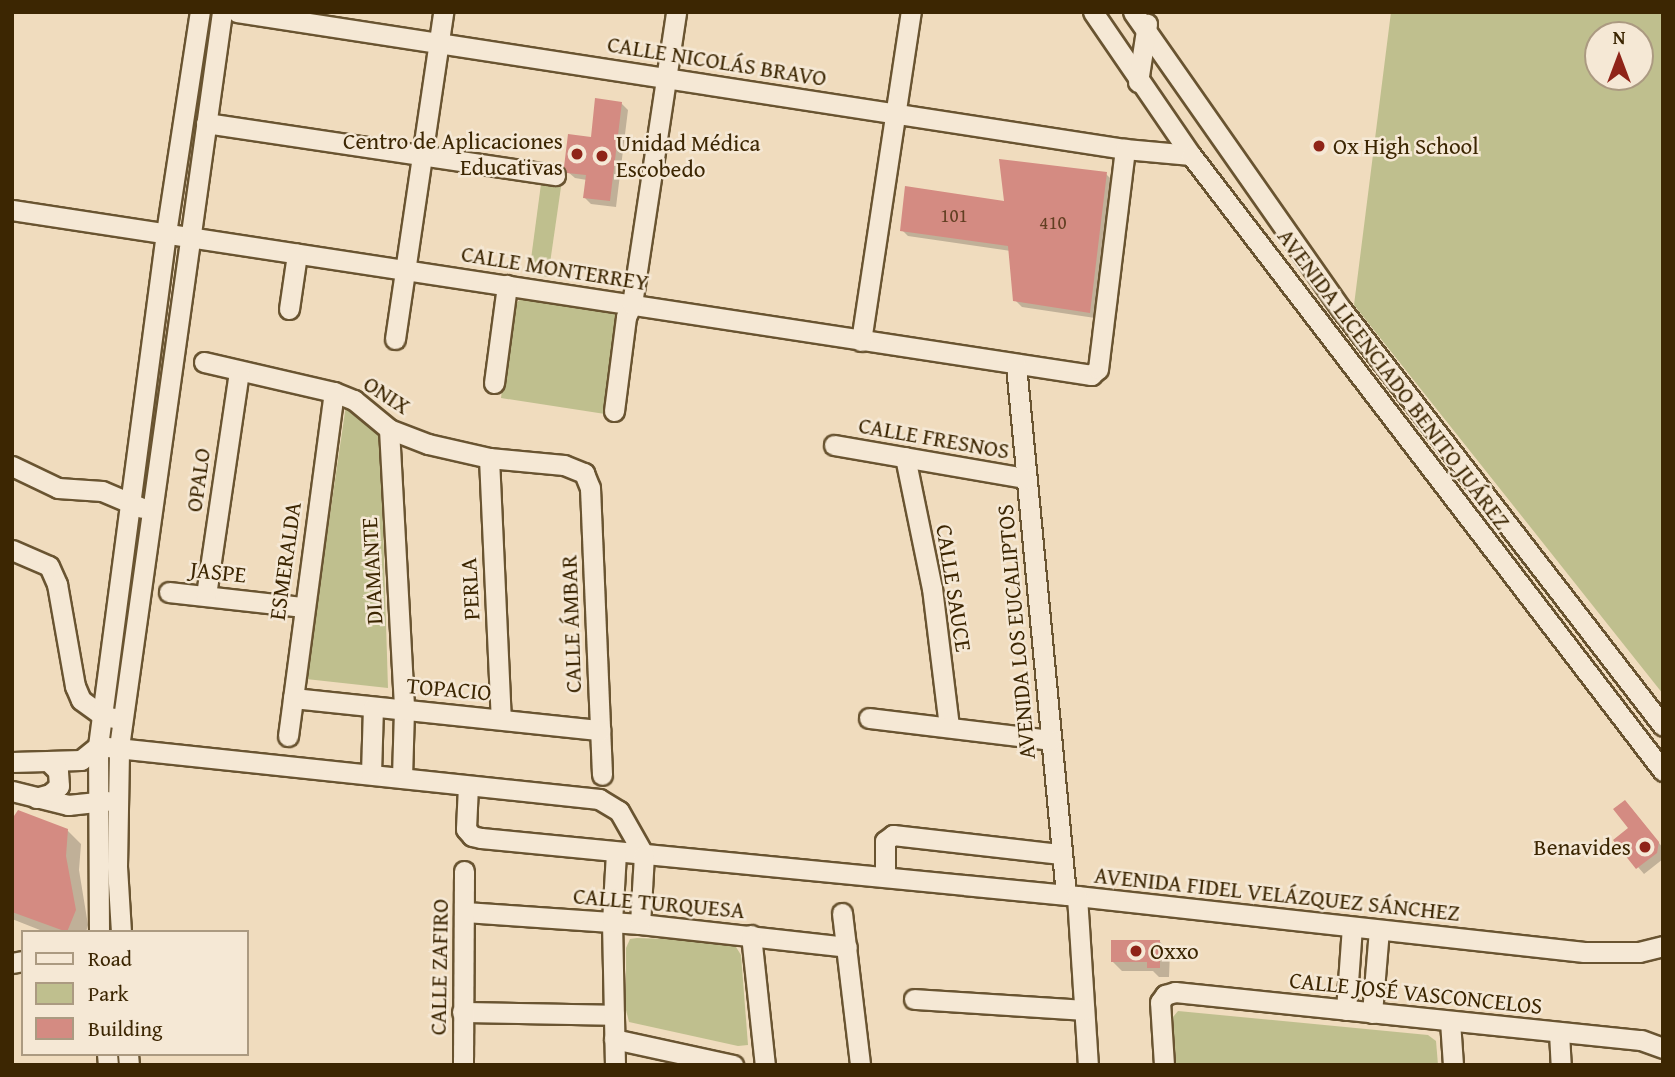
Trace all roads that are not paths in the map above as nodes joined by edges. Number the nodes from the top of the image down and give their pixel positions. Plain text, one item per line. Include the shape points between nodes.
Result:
1 (200, 12) edge
2 (222, 12) edge
3 (237, 12) edge
4 (443, 12) edge
5 (676, 12) edge
6 (911, 12) edge
7 (1093, 12) edge
8 (1133, 12) edge
9 (1148, 21) edge
10 (438, 44) junction
11 (666, 77) junction
12 (1138, 82) junction
13 (898, 114) junction
14 (206, 123) junction
15 (1125, 149) junction
16 (422, 155) junction
17 (1191, 155) junction
18 (555, 175) dead end
19 (12, 210) edge
20 (166, 233) junction
21 (190, 237) junction
22 (297, 254) junction
23 (405, 270) junction
24 (507, 285) junction
25 (632, 304) junction
26 (289, 309) dead end
27 (395, 339) dead end
28 (861, 341) junction
29 (204, 362) dead end
30 (1016, 365) junction
31 (239, 371) junction
32 (494, 383) dead end
33 (334, 392) junction
34 (614, 411) dead end
35 (390, 429) junction
36 (834, 445) dead end
37 (905, 457) junction
38 (489, 458) junction
39 (12, 466) edge
40 (584, 473) joint
41 (1026, 478) junction
42 (141, 508) junction
43 (12, 550) edge
44 (169, 592) dead end
45 (206, 595) junction
46 (303, 607) junction
47 (293, 698) junction
48 (373, 707) junction
49 (404, 710) junction
50 (112, 718) junction
51 (501, 718) junction
52 (869, 718) dead end
53 (1663, 726) edge
54 (949, 727) junction
55 (600, 730) junction
56 (288, 736) dead end
57 (1051, 740) junction
58 (98, 746) junction
59 (119, 747) junction
60 (12, 762) edge
61 (50, 763) junction
62 (1663, 771) edge
63 (370, 774) junction
64 (602, 775) dead end
65 (402, 778) junction
66 (468, 786) junction
67 (12, 792) edge
68 (36, 798) junction
69 (117, 799) junction
70 (96, 804) junction
71 (616, 852) junction
72 (1061, 854) junction
73 (644, 855) junction
74 (464, 871) dead end
75 (885, 877) junction
76 (1071, 895) junction
77 (465, 912) junction
78 (842, 913) dead end
79 (612, 922) junction
80 (640, 924) junction
81 (1352, 927) junction
82 (99, 930) edge
83 (121, 930) edge
84 (1380, 930) junction
85 (751, 935) junction
86 (1663, 946) edge
87 (847, 947) junction
88 (914, 999) dead end
89 (1084, 1010) junction
90 (1346, 1010) junction
91 (462, 1012) junction
92 (1372, 1013) junction
93 (614, 1015) junction
94 (1450, 1021) junction
95 (1559, 1032) junction
96 (614, 1039) junction
97 (1662, 1047) edge
98 (463, 1065) edge
99 (615, 1065) edge
100 (733, 1065) edge
101 (765, 1065) edge
102 (860, 1065) edge
103 (1088, 1065) edge
104 (1164, 1065) edge
105 (1453, 1065) edge
106 (1561, 1065) edge

1 - 20 street
2 - 14 street
3 - 10 street, CALLE NICOLÁS BRAVO
4 - 10 street
5 - 11 street
6 - 13 street
7 - 12 street, AVENIDA LICENCIADO BENITO JUÁREZ
8 - 9 street, AVENIDA LICENCIADO BENITO JUÁREZ
9 - 12 street
9 - 53 street, AVENIDA LICENCIADO BENITO JUÁREZ via 1342,310
10 - 11 street, CALLE NICOLÁS BRAVO
10 - 16 street
11 - 13 street, CALLE NICOLÁS BRAVO
11 - 25 street
12 - 17 street, AVENIDA LICENCIADO BENITO JUÁREZ
13 - 15 street, CALLE NICOLÁS BRAVO
13 - 28 street
14 - 16 street
14 - 21 street
15 - 17 street, CALLE NICOLÁS BRAVO
15 - 30 street, CALLE MONTERREY via 1098,369 1091,375
16 - 18 street
16 - 23 street
17 - 62 street, AVENIDA LICENCIADO BENITO JUÁREZ
19 - 20 street, CALLE MONTERREY
20 - 21 street, CALLE MONTERREY
20 - 42 street
21 - 22 street, CALLE MONTERREY
21 - 42 street
22 - 23 street, CALLE MONTERREY
22 - 26 street
23 - 24 street, CALLE MONTERREY
23 - 27 street
24 - 25 street, CALLE MONTERREY
24 - 32 street
25 - 28 street, CALLE MONTERREY
25 - 34 street via 626,317
28 - 30 street, CALLE MONTERREY
29 - 31 street, ONIX
30 - 41 street, AVENIDA LOS EUCALIPTOS
31 - 33 street, ONIX
31 - 45 street, OPALO
33 - 35 street, ONIX via 354,400
33 - 46 street, ESMERALDA
35 - 38 street, ONIX via 428,444
35 - 49 street, DIAMANTE
36 - 37 street, CALLE FRESNOS
37 - 41 street, CALLE FRESNOS
37 - 54 street, CALLE SAUCE via 932,588
38 - 40 street, ONIX via 564,465
38 - 51 street, PERLA
39 - 42 street via 58,488 102,491
40 - 55 street, CALLE ÁMBAR via 590,488
41 - 57 street, AVENIDA LOS EUCALIPTOS
42 - 50 street
43 - 50 street via 49,566 57,584 75,686 81,700
44 - 45 street, JASPE
45 - 46 street, JASPE
46 - 47 street, ESMERALDA
47 - 48 street, TOPACIO
47 - 56 street, ESMERALDA
48 - 49 street, TOPACIO
48 - 63 street
49 - 51 street, TOPACIO
49 - 65 street, DIAMANTE
50 - 58 street
50 - 59 street
51 - 55 street, TOPACIO
52 - 54 street
54 - 57 street
55 - 64 street, CALLE ÁMBAR
57 - 72 street, AVENIDA LOS EUCALIPTOS
58 - 59 street
58 - 61 street via 80,760
58 - 70 street
59 - 63 street
59 - 69 street
60 - 61 street
61 - 68 street via 58,771 59,786
63 - 65 street
65 - 66 street
66 - 71 street, AVENIDA FIDEL VELÁZQUEZ SÁNCHEZ via 466,829 472,836
66 - 73 street via 604,800 619,811
67 - 68 street
68 - 70 street via 68,805
69 - 70 street
69 - 83 street
70 - 82 street
71 - 73 street, AVENIDA FIDEL VELÁZQUEZ SÁNCHEZ
71 - 79 street
72 - 75 street via 891,835 885,841
72 - 76 street, AVENIDA LOS EUCALIPTOS
73 - 75 street, AVENIDA FIDEL VELÁZQUEZ SÁNCHEZ
73 - 80 street
74 - 77 street, CALLE ZAFIRO
75 - 76 street, AVENIDA FIDEL VELÁZQUEZ SÁNCHEZ
76 - 81 street, AVENIDA FIDEL VELÁZQUEZ SÁNCHEZ
76 - 89 street, AVENIDA LOS EUCALIPTOS
77 - 79 street, CALLE TURQUESA
77 - 91 street, CALLE ZAFIRO
78 - 87 street
79 - 80 street, CALLE TURQUESA
79 - 93 street
80 - 85 street, CALLE TURQUESA
81 - 84 street, AVENIDA FIDEL VELÁZQUEZ SÁNCHEZ
81 - 90 street
84 - 86 street, AVENIDA FIDEL VELÁZQUEZ SÁNCHEZ via 1584,952 1639,952
84 - 92 street
85 - 87 street, CALLE TURQUESA
85 - 101 street
87 - 102 street
88 - 89 street
89 - 103 street, AVENIDA LOS EUCALIPTOS
90 - 92 street, CALLE JOSÉ VASCONCELOS
90 - 104 street, CALLE JOSÉ VASCONCELOS via 1175,992 1165,995 1160,1002
91 - 93 street
91 - 98 street, CALLE ZAFIRO
92 - 94 street, CALLE JOSÉ VASCONCELOS
93 - 96 street
94 - 95 street, CALLE JOSÉ VASCONCELOS
94 - 105 street
95 - 97 street, CALLE JOSÉ VASCONCELOS via 1641,1040
95 - 106 street
96 - 99 street
96 - 100 street

